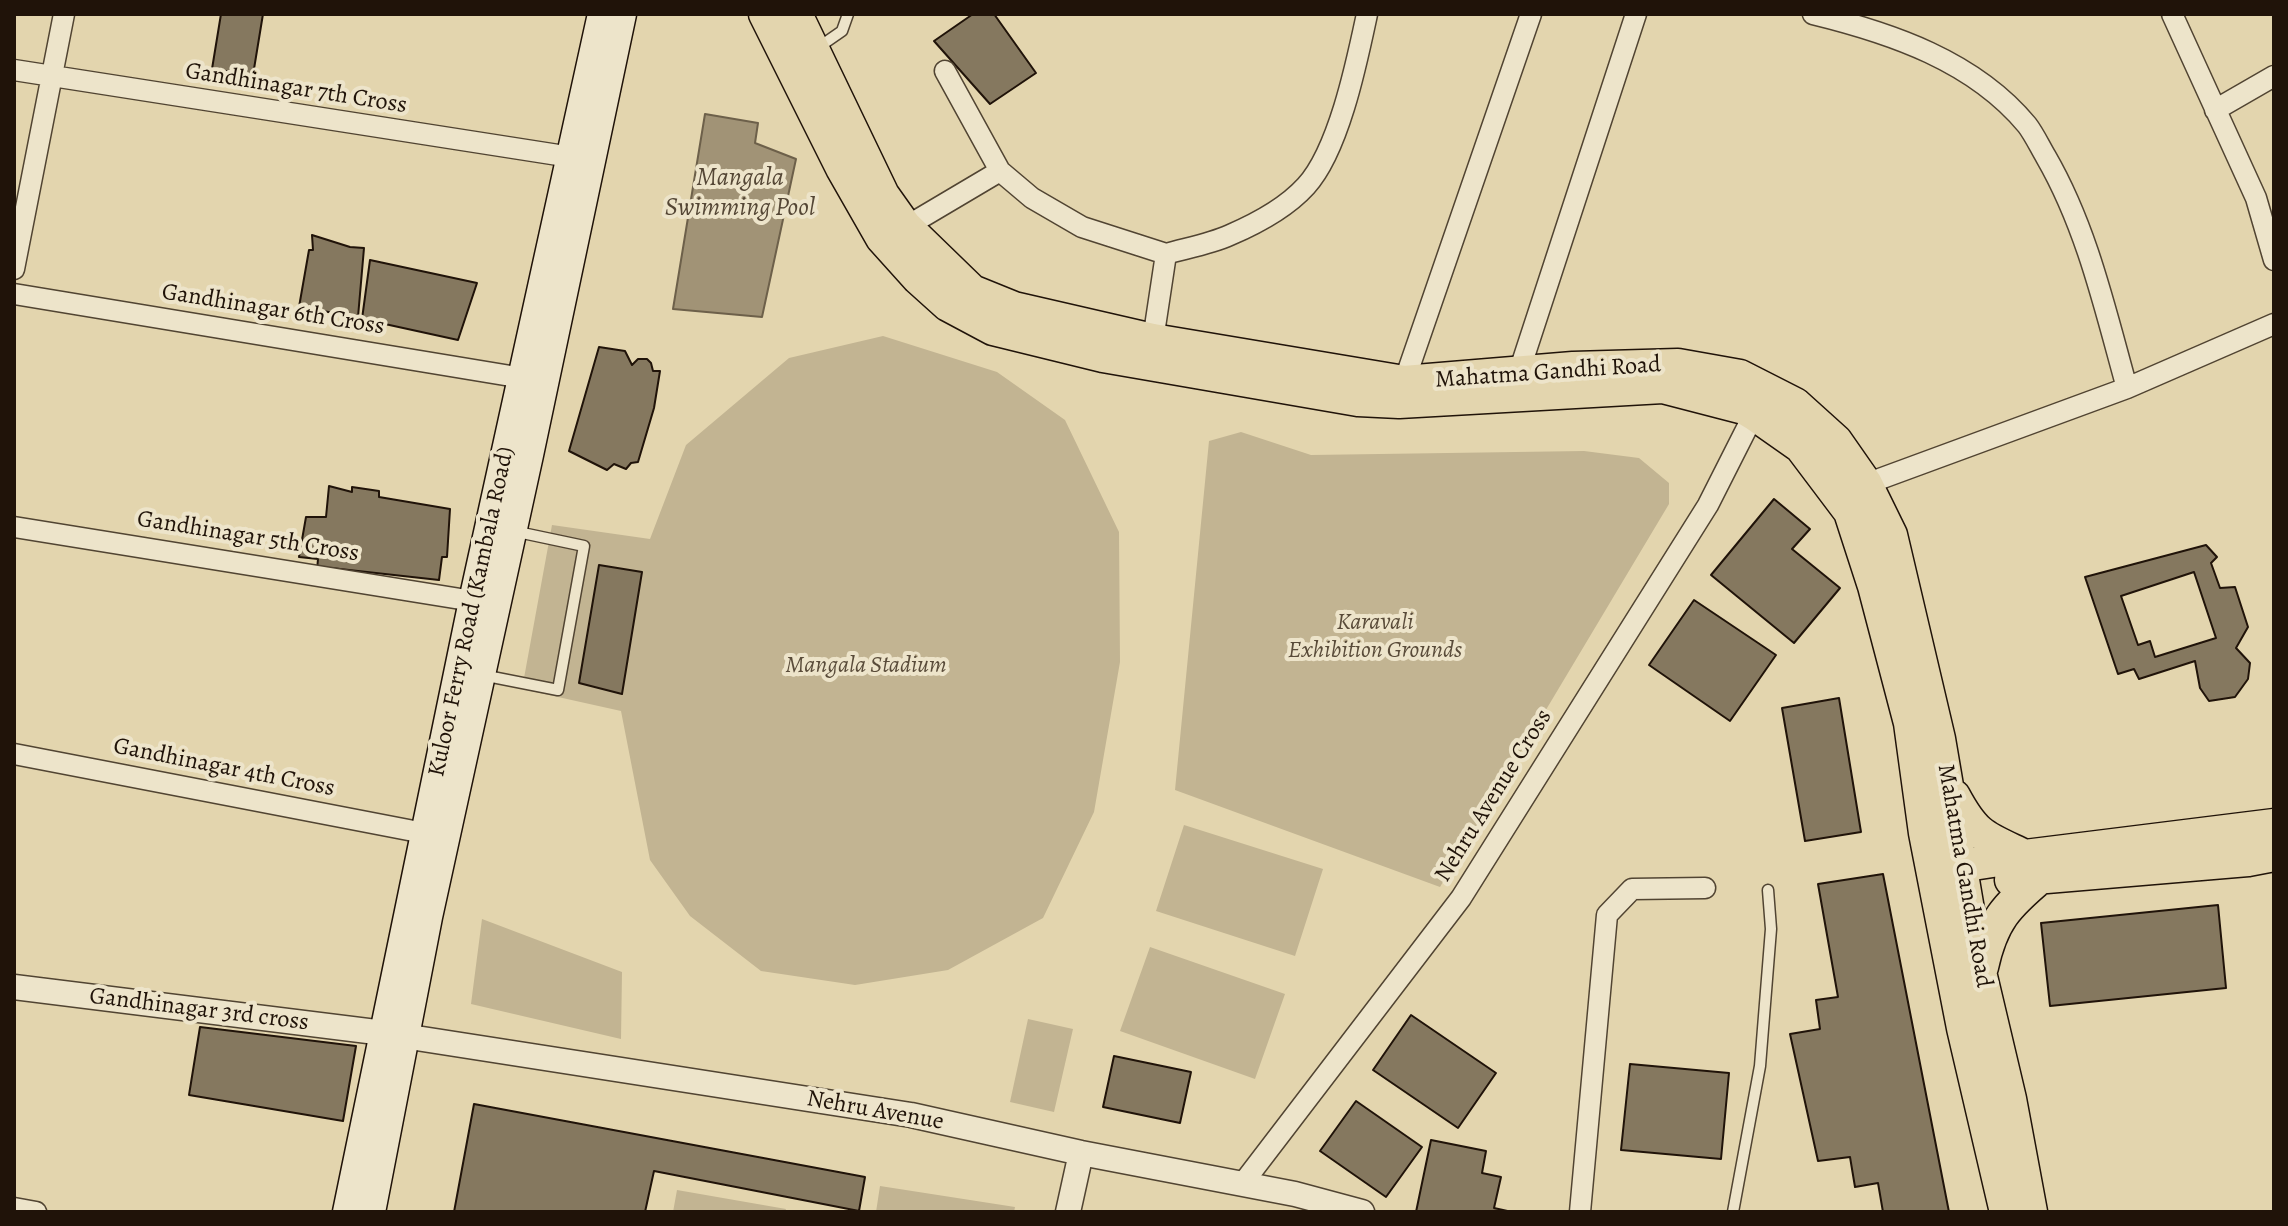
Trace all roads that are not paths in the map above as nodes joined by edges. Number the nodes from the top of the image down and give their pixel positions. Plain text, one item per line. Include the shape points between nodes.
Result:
1 (64, 14) edge
2 (602, 14) edge
3 (622, 14) edge
4 (765, 14) edge
5 (796, 14) edge
6 (848, 14) edge
7 (1367, 14) edge
8 (1531, 14) edge
9 (1636, 14) edge
10 (1813, 14) edge
11 (2172, 14) edge
12 (813, 52) junction
13 (14, 70) edge
14 (945, 71) dead end
15 (2274, 76) edge
16 (52, 77) junction
17 (2215, 110) junction
18 (571, 157) junction
19 (1000, 171) junction
20 (895, 233) junction
21 (1166, 254) junction
22 (2274, 260) edge
23 (14, 269) edge
24 (14, 294) edge
25 (2274, 324) edge
26 (1153, 340) junction
27 (1519, 372) junction
28 (534, 380) junction
29 (2127, 388) junction
30 (1402, 392) junction
31 (1754, 414) junction
32 (1866, 484) junction
33 (14, 527) edge
34 (512, 531) junction
35 (473, 601) junction
36 (480, 674) junction
37 (14, 754) edge
38 (1946, 779) junction
39 (2274, 825) edge
40 (424, 833) junction
41 (2274, 855) edge
42 (2034, 866) junction
43 (1948, 879) junction
44 (1705, 888) dead end
45 (1768, 890) dead end
46 (1981, 974) junction
47 (14, 987) edge
48 (394, 1035) junction
49 (1081, 1153) junction
50 (1243, 1183) junction
51 (14, 1208) edge
52 (36, 1212) edge
53 (347, 1212) edge
54 (371, 1212) edge
55 (1068, 1212) edge
56 (1362, 1212) edge
57 (1580, 1212) edge
58 (1733, 1212) edge
59 (2006, 1212) edge
60 (2031, 1212) edge

1 - 16 street
2 - 18 main road, Kuloor Ferry Road (Kambala Road)
3 - 28 main road, Kuloor Ferry Road (Kambala Road)
4 - 20 main road, Mahatma Gandhi Road via 842,168
5 - 12 main road, Mahatma Gandhi Road
6 - 12 lane via 842,31
7 - 21 street via 1353,81 1309,184 1252,225
8 - 30 street
9 - 27 street
10 - 29 street via 1871,28 1951,63 1982,82 2027,126 2058,177 2089,252
11 - 17 street
12 - 20 main road, Mahatma Gandhi Road via 883,195
13 - 16 street, Gandhinagar 7th Cross
14 - 19 street
15 - 17 street
16 - 18 street, Gandhinagar 7th Cross
16 - 23 street
17 - 22 street via 2256,198
18 - 28 main road, Kuloor Ferry Road (Kambala Road)
19 - 20 street
19 - 21 street via 1074,223
20 - 26 main road, Mahatma Gandhi Road via 972,291 1014,308
20 - 30 main road, Mahatma Gandhi Road via 918,278 948,305 993,329 1103,356 1358,400
21 - 26 street
24 - 28 street, Gandhinagar 6th Cross
25 - 29 street
26 - 30 main road, Mahatma Gandhi Road
27 - 30 main road, Mahatma Gandhi Road
27 - 32 main road, Mahatma Gandhi Road via 1678,365 1740,376 1795,404 1836,441
28 - 34 main road, Kuloor Ferry Road (Kambala Road)
28 - 35 main road, Kuloor Ferry Road (Kambala Road)
29 - 32 street
30 - 31 main road, Mahatma Gandhi Road via 1663,387
31 - 43 main road, Mahatma Gandhi Road via 1801,447 1850,512 1874,586
31 - 50 street, Nehru Avenue Cross via 1708,505 1461,898
32 - 38 main road, Mahatma Gandhi Road via 1891,535
33 - 35 street, Gandhinagar 5th Cross
34 - 36 main road, Kuloor Ferry Road (Kambala Road)
34 - 36 lane via 584,546 558,690
35 - 40 main road, Kuloor Ferry Road (Kambala Road)
36 - 48 main road, Kuloor Ferry Road (Kambala Road)
37 - 40 street, Gandhinagar 4th Cross
38 - 42 main road via 1980,834
38 - 43 main road, Mahatma Gandhi Road
39 - 42 main road
40 - 48 main road, Kuloor Ferry Road (Kambala Road)
41 - 42 main road
42 - 43 main road
42 - 46 main road via 2019,895 1997,919
43 - 46 main road, Mahatma Gandhi Road
43 - 59 main road, Mahatma Gandhi Road via 1963,1028
44 - 57 street via 1632,889 1607,915
45 - 58 lane via 1771,929 1760,1066
46 - 60 main road, Mahatma Gandhi Road
47 - 48 street, Gandhinagar 3rd cross
48 - 49 street, Nehru Avenue via 911,1115
48 - 53 main road, Kuloor Ferry Road (Kambala Road)
48 - 54 main road, Kuloor Ferry Road (Kambala Road)
49 - 50 street, Nehru Avenue
49 - 55 street
50 - 56 street, Nehru Avenue
51 - 52 street

